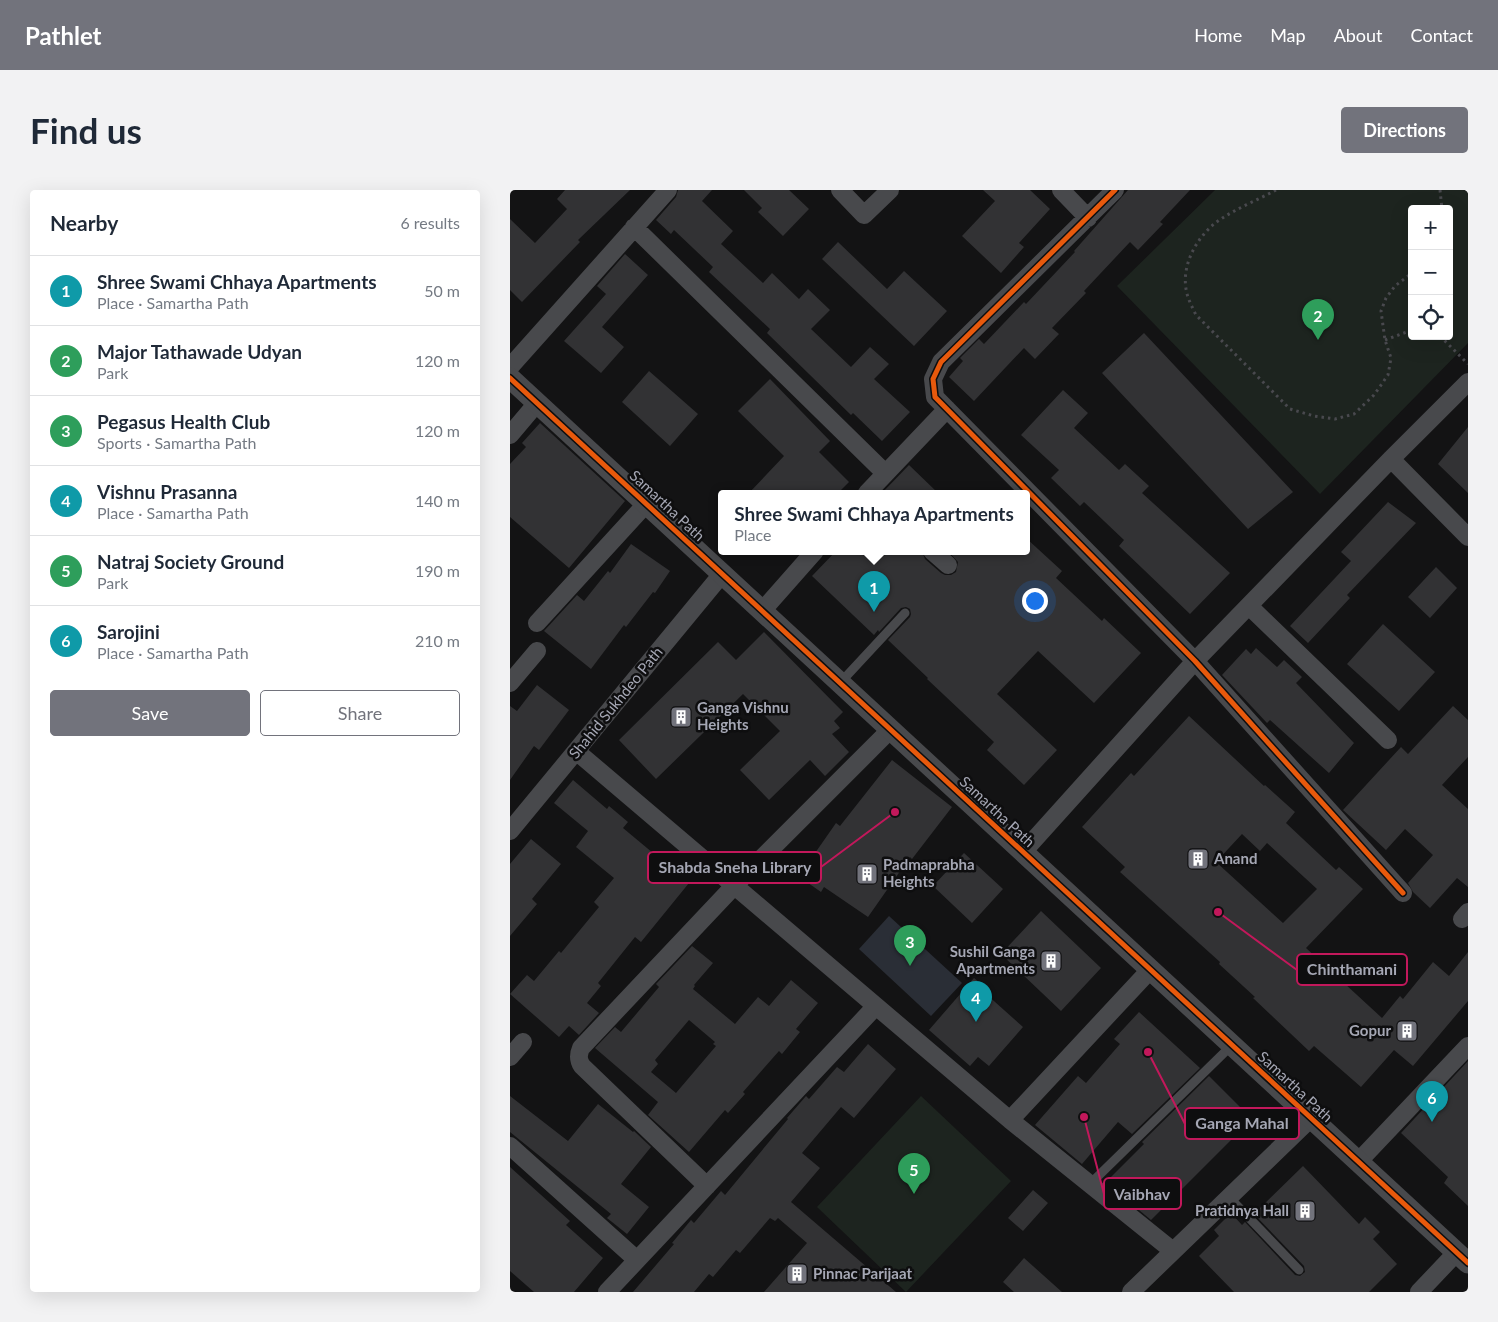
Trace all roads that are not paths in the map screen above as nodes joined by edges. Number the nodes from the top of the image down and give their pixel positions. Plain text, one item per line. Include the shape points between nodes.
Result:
1 (668, 190) edge
2 (840, 190) edge
3 (890, 190) edge
4 (1061, 190) edge
5 (1115, 190) edge
6 (1088, 218) junction
7 (634, 227) junction
8 (510, 367) edge
9 (510, 378) edge
10 (1468, 382) edge
11 (537, 403) junction
12 (947, 408) junction
13 (510, 435) edge
14 (1390, 459) junction
15 (885, 473) junction
16 (870, 490) edge
17 (1027, 490) edge
18 (1030, 493) edge
19 (646, 504) junction
20 (1468, 537) edge
21 (812, 555) edge
22 (937, 555) edge
23 (948, 565) dead end
24 (722, 574) junction
25 (1249, 606) junction
26 (762, 610) junction
27 (905, 613) dead end
28 (537, 623) dead end
29 (536, 651) dead end
30 (1195, 661) junction
31 (510, 683) edge
32 (840, 684) junction
33 (890, 730) junction
34 (1388, 740) dead end
35 (576, 751) junction
36 (510, 831) edge
37 (1023, 852) junction
38 (735, 885) junction
39 (1403, 893) dead end
40 (1150, 970) junction
41 (876, 1006) junction
42 (523, 1042) dead end
43 (1232, 1045) junction
44 (1468, 1046) edge
45 (510, 1057) edge
46 (1311, 1118) junction
47 (1010, 1120) junction
48 (510, 1146) edge
49 (1358, 1162) junction
50 (1090, 1184) junction
51 (707, 1186) junction
52 (1229, 1197) junction
53 (1173, 1252) junction
54 (1462, 1258) edge
55 (637, 1260) junction
56 (1299, 1270) dead end
57 (607, 1292) edge
58 (1131, 1292) edge
59 (1419, 1292) edge

1 - 7 street
2 - 3 street via 864,215
4 - 6 street
5 - 6 street
6 - 12 street via 941,362 933,380 936,397
7 - 8 street
7 - 15 street
9 - 11 street, Samartha Path
10 - 14 street
11 - 13 street
11 - 19 street, Samartha Path
12 - 15 street
12 - 17 street
14 - 20 street
14 - 25 street
15 - 16 street
18 - 30 street
19 - 24 street, Samartha Path
19 - 28 street
21 - 26 street
22 - 23 street
24 - 26 street, Samartha Path
24 - 35 street, Shahid Sukhdeo Path
25 - 30 street
25 - 34 street
26 - 32 street, Samartha Path
27 - 32 lane
29 - 31 street
30 - 37 street
30 - 39 street
32 - 33 street, Samartha Path
33 - 37 street, Samartha Path
33 - 38 street
35 - 36 street, Shahid Sukhdeo Path
35 - 38 street
37 - 40 street, Samartha Path
38 - 41 street
38 - 51 street via 581,1048 578,1058 582,1066
40 - 43 street, Samartha Path
40 - 47 street
41 - 47 street
41 - 51 street
42 - 45 street
43 - 46 street, Samartha Path
43 - 50 lane
44 - 49 street
46 - 49 street, Samartha Path
46 - 52 street
47 - 50 street
48 - 55 street
49 - 54 street, Samartha Path
50 - 53 street
51 - 55 street
52 - 53 street
52 - 56 lane
53 - 58 street
54 - 59 street
55 - 57 street

